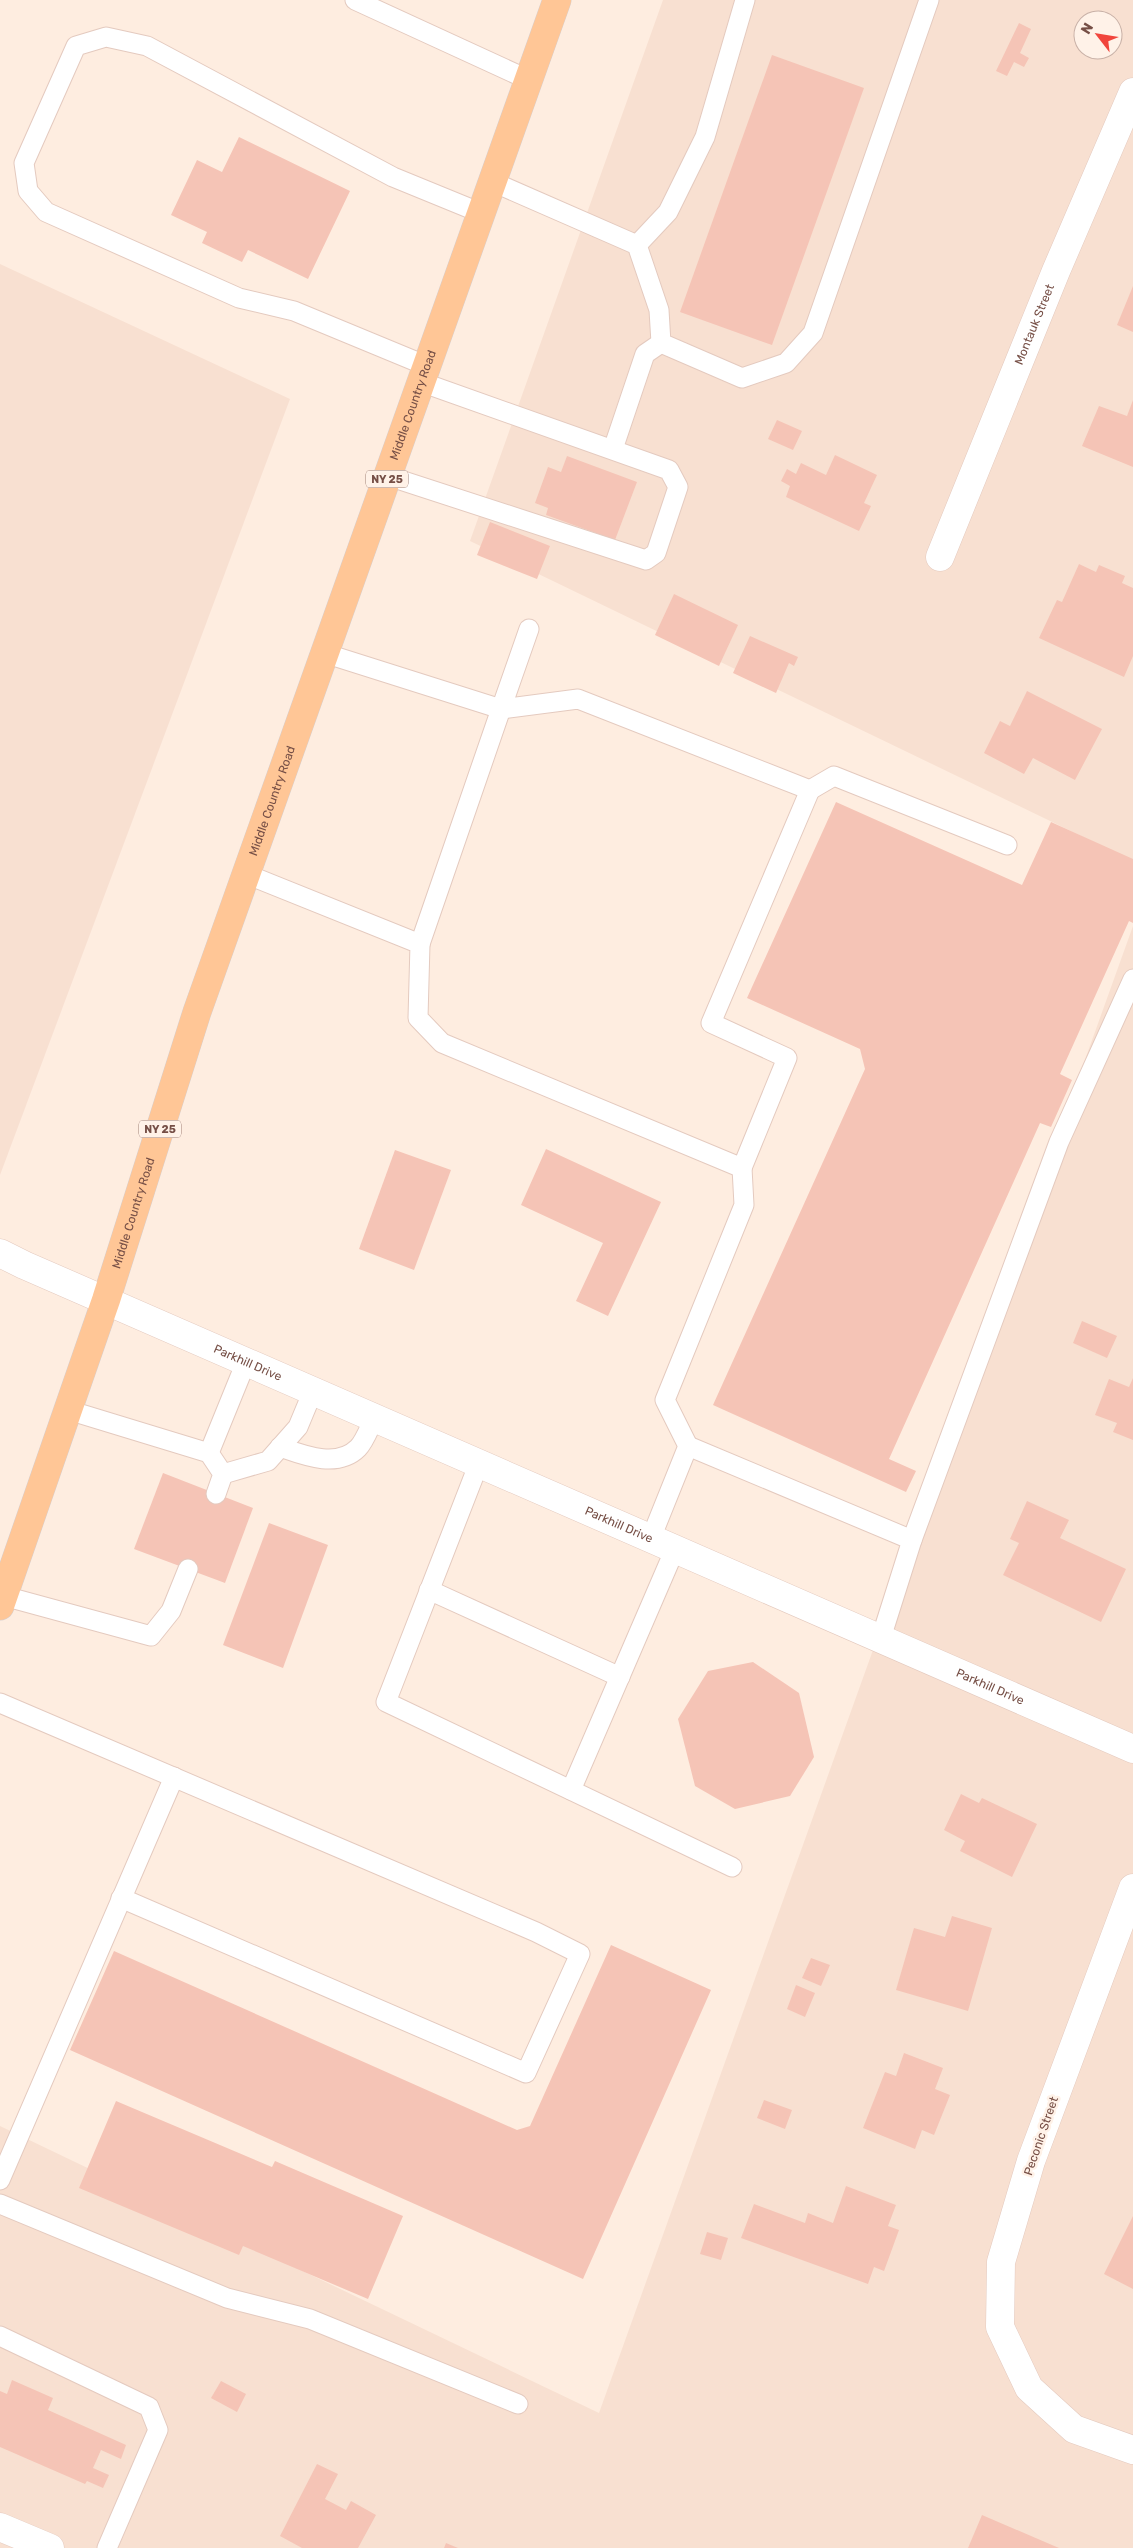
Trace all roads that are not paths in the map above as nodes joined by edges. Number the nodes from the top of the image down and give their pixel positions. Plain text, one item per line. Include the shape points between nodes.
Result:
1 (557, 0) edge
2 (745, 0) edge
3 (930, 0) edge
4 (367, 2) edge
5 (529, 80) junction
6 (1133, 92) edge
7 (493, 182) junction
8 (482, 213) junction
9 (637, 245) junction
10 (661, 343) junction
11 (424, 374) junction
12 (613, 450) junction
13 (388, 476) junction
14 (940, 558) dead end
15 (529, 629) dead end
16 (324, 653) junction
17 (501, 709) junction
18 (810, 790) junction
19 (1007, 846) dead end
20 (246, 874) junction
21 (420, 944) junction
22 (1133, 979) edge
23 (742, 1168) junction
24 (0, 1252) edge
25 (106, 1300) junction
26 (246, 1362) junction
27 (312, 1391) junction
28 (68, 1410) junction
29 (375, 1417) junction
30 (688, 1446) junction
31 (280, 1447) junction
32 (209, 1453) junction
33 (479, 1463) junction
34 (223, 1474) junction
35 (216, 1494) dead end
36 (912, 1540) junction
37 (663, 1544) junction
38 (188, 1569) dead end
39 (430, 1590) junction
40 (2, 1601) edge
41 (881, 1638) junction
42 (620, 1677) junction
43 (0, 1703) edge
44 (1133, 1749) edge
45 (174, 1777) junction
46 (571, 1790) junction
47 (732, 1867) dead end
48 (1133, 1888) edge
49 (121, 1898) junction
50 (0, 2180) edge
51 (0, 2204) edge
52 (0, 2336) edge
53 (518, 2404) dead end
54 (1133, 2450) edge
55 (0, 2527) edge
56 (50, 2548) edge
57 (107, 2548) edge

1 - 5 main road, Middle Country Road / NY 25
2 - 9 lane via 705,137 668,212
3 - 10 lane via 813,333 786,362 742,378
4 - 5 lane
5 - 7 main road, Middle Country Road / NY 25
6 - 14 street, Montauk Street via 1056,271
7 - 8 main road, Middle Country Road / NY 25
7 - 9 lane
8 - 11 main road, Middle Country Road / NY 25
8 - 11 lane via 393,177 147,46 106,36 76,46 24,163 28,191 46,212 239,298 294,311
9 - 10 lane via 659,310
10 - 12 lane via 646,354
11 - 12 lane
11 - 13 main road, Middle Country Road / NY 25
12 - 13 lane via 669,470 678,487 656,553 646,560
13 - 16 main road, Middle Country Road / NY 25
15 - 17 lane
16 - 17 lane
16 - 20 main road, Middle Country Road / NY 25
17 - 18 lane via 578,699
17 - 21 lane
18 - 19 lane via 834,776
18 - 23 lane via 711,1023 787,1058
20 - 21 lane
20 - 25 main road, Middle Country Road / NY 25 via 197,1012
21 - 23 lane via 418,1018 442,1043
22 - 36 lane via 1058,1142
23 - 30 lane via 744,1205 664,1400
24 - 25 street, Parkhill Drive
25 - 26 street, Parkhill Drive
25 - 28 main road, Middle Country Road / NY 25
26 - 27 street, Parkhill Drive
26 - 32 lane
27 - 29 street, Parkhill Drive
27 - 31 lane via 298,1427
28 - 32 lane
28 - 40 main road, Middle Country Road / NY 25
29 - 31 lane via 358,1448 342,1456 324,1460
29 - 33 street, Parkhill Drive
30 - 36 lane
30 - 37 lane
31 - 34 lane via 268,1461
32 - 34 lane
33 - 37 street, Parkhill Drive
33 - 39 lane
34 - 35 lane
36 - 41 lane
37 - 41 street, Parkhill Drive
37 - 42 lane
38 - 40 lane via 171,1611 151,1636
39 - 42 lane
39 - 46 lane via 386,1702
41 - 44 street, Parkhill Drive
42 - 46 lane
43 - 45 lane
45 - 49 lane
45 - 49 lane via 536,1932 580,1954 526,2073
46 - 47 lane
48 - 54 street, Peconic Street via 1031,2161 1001,2262 1000,2328 1029,2388 1074,2429
49 - 50 lane
51 - 53 lane via 227,2298 310,2319
52 - 57 lane via 149,2407 158,2430
55 - 56 street

